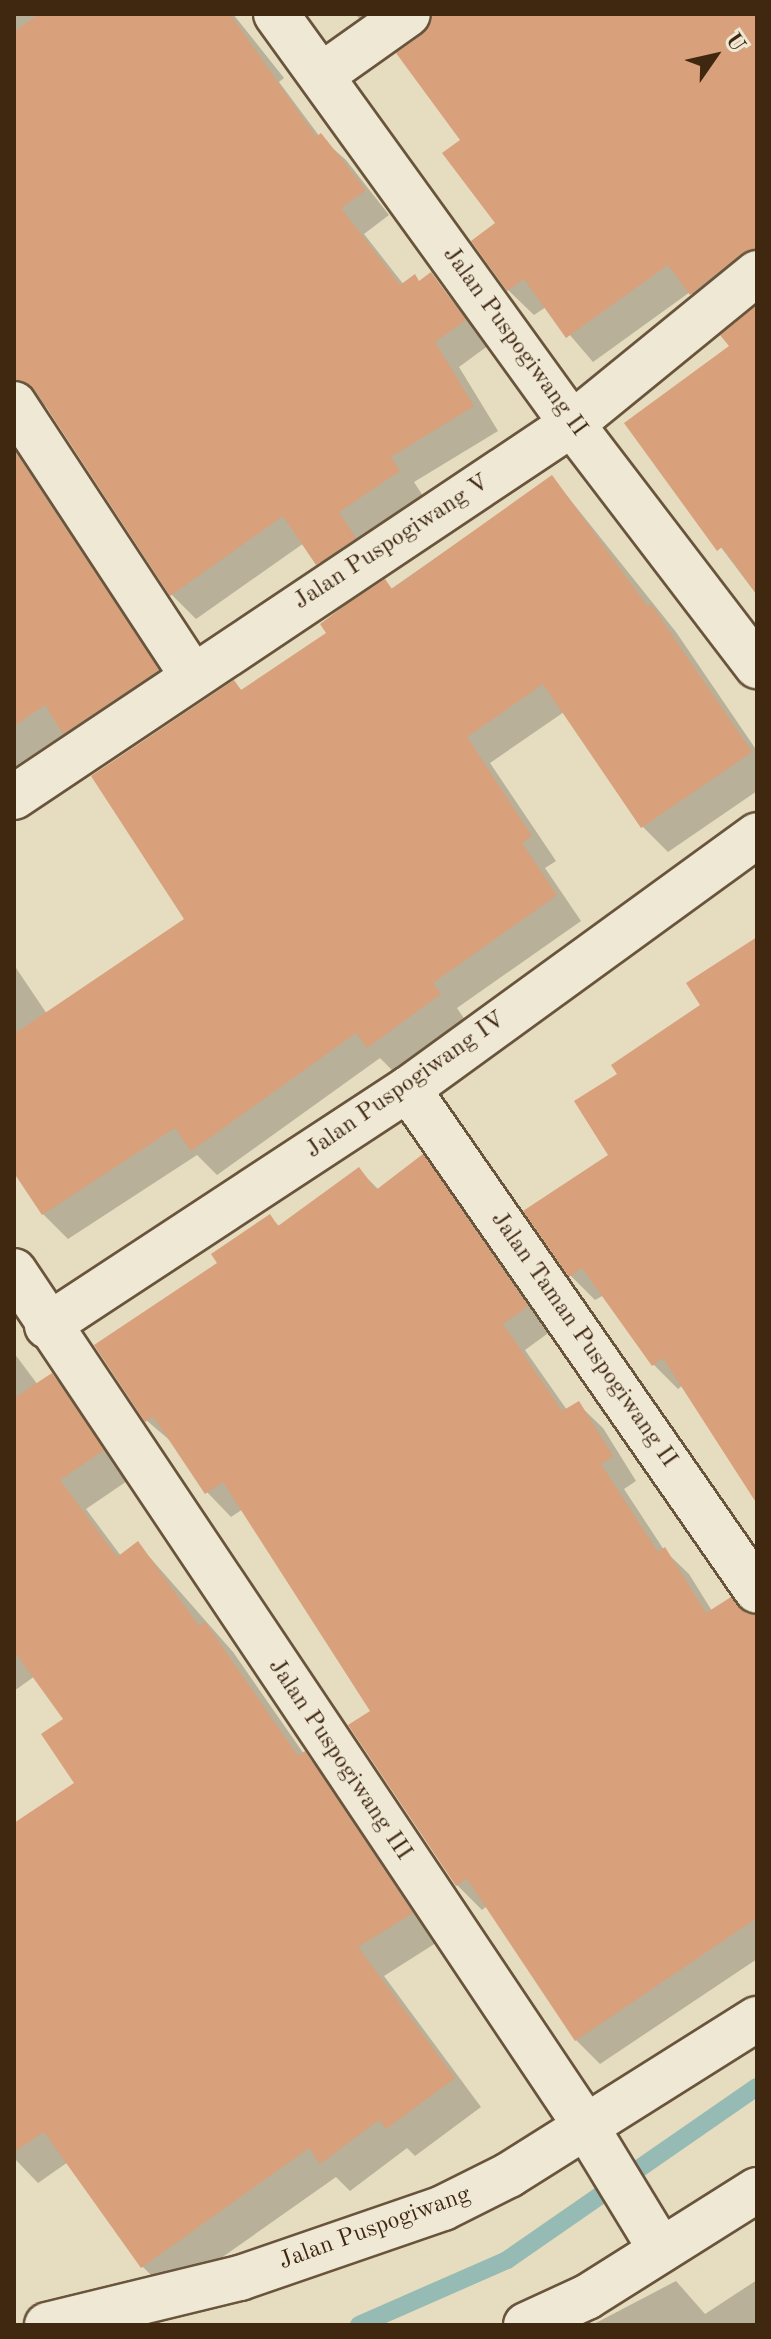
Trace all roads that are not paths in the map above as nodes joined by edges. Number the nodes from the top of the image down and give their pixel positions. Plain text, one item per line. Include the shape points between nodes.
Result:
1 (276, 14) edge
2 (408, 14) edge
3 (322, 75) junction
4 (757, 273) edge
5 (14, 404) edge
6 (572, 424) junction
7 (757, 666) edge
8 (192, 675) junction
9 (14, 797) edge
10 (757, 835) edge
11 (408, 1089) junction
12 (14, 1271) edge
13 (47, 1326) junction
14 (757, 1591) edge
15 (757, 2019) edge
16 (588, 2130) junction
17 (757, 2190) edge
18 (652, 2236) junction
19 (47, 2325) edge
20 (526, 2325) edge

1 - 3 street, Jalan Puspogiwang II
2 - 3 street
3 - 6 street, Jalan Puspogiwang II
4 - 6 street, Jalan Puspogiwang V
5 - 8 street
6 - 7 street, Jalan Puspogiwang II
6 - 8 street, Jalan Puspogiwang V
8 - 9 street, Jalan Puspogiwang V
10 - 11 street, Jalan Puspogiwang IV
11 - 13 street, Jalan Puspogiwang IV
11 - 14 street, Jalan Taman Puspogiwang II
12 - 13 street, Jalan Puspogiwang III
13 - 16 street, Jalan Puspogiwang III
15 - 16 street, Jalan Puspogiwang
16 - 18 street, Jalan Puspogiwang III
16 - 19 street, Jalan Puspogiwang via 443,2208 240,2278
17 - 18 street
18 - 20 street via 587,2297

